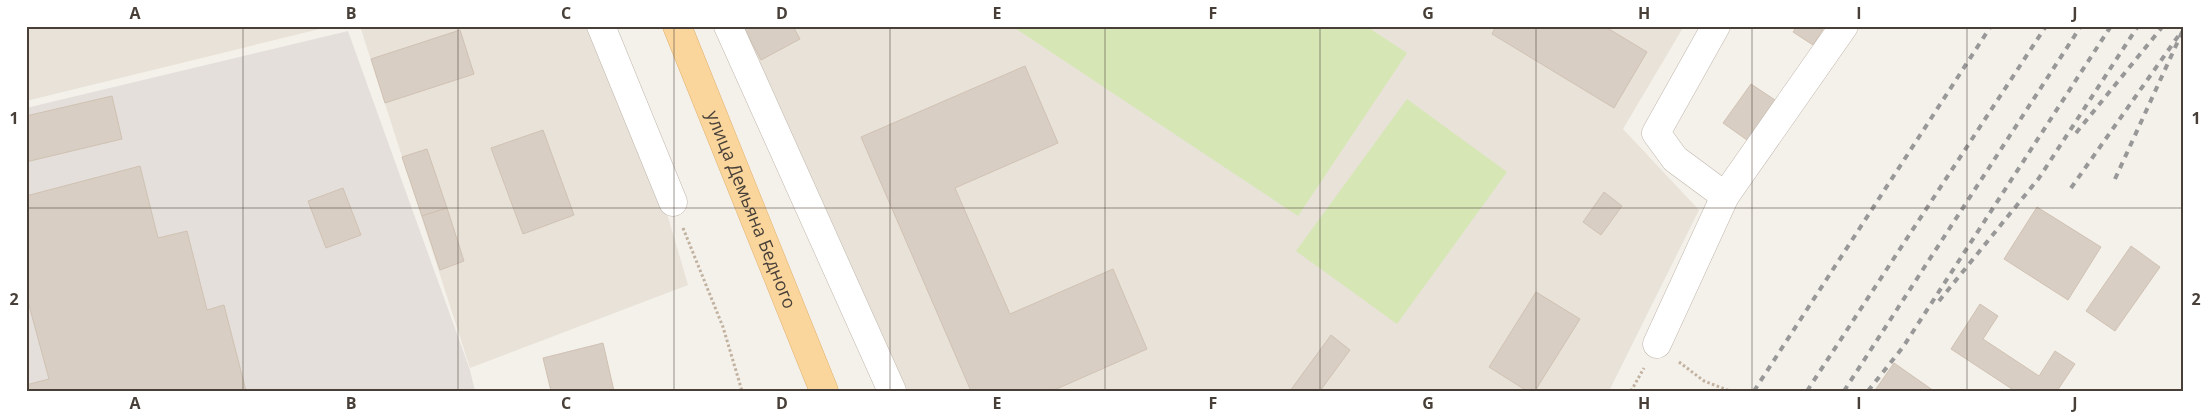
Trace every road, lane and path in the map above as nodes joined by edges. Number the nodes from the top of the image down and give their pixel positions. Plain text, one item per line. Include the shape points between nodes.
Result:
1 (601, 26) edge
2 (677, 26) edge
3 (728, 26) edge
4 (1716, 26) edge
5 (1844, 26) edge
6 (1725, 196) junction
7 (673, 202) joint
8 (1657, 344) joint
9 (742, 391) edge
10 (824, 391) edge
11 (892, 391) edge
12 (1730, 391) edge

1 - 7 lane
2 - 10 main road, улица Демьяна Бедного
3 - 11 lane
4 - 6 lane via 1656,133 1674,159
5 - 6 lane
6 - 8 lane
7 - 9 path via 723,327
8 - 12 path via 1704,381

